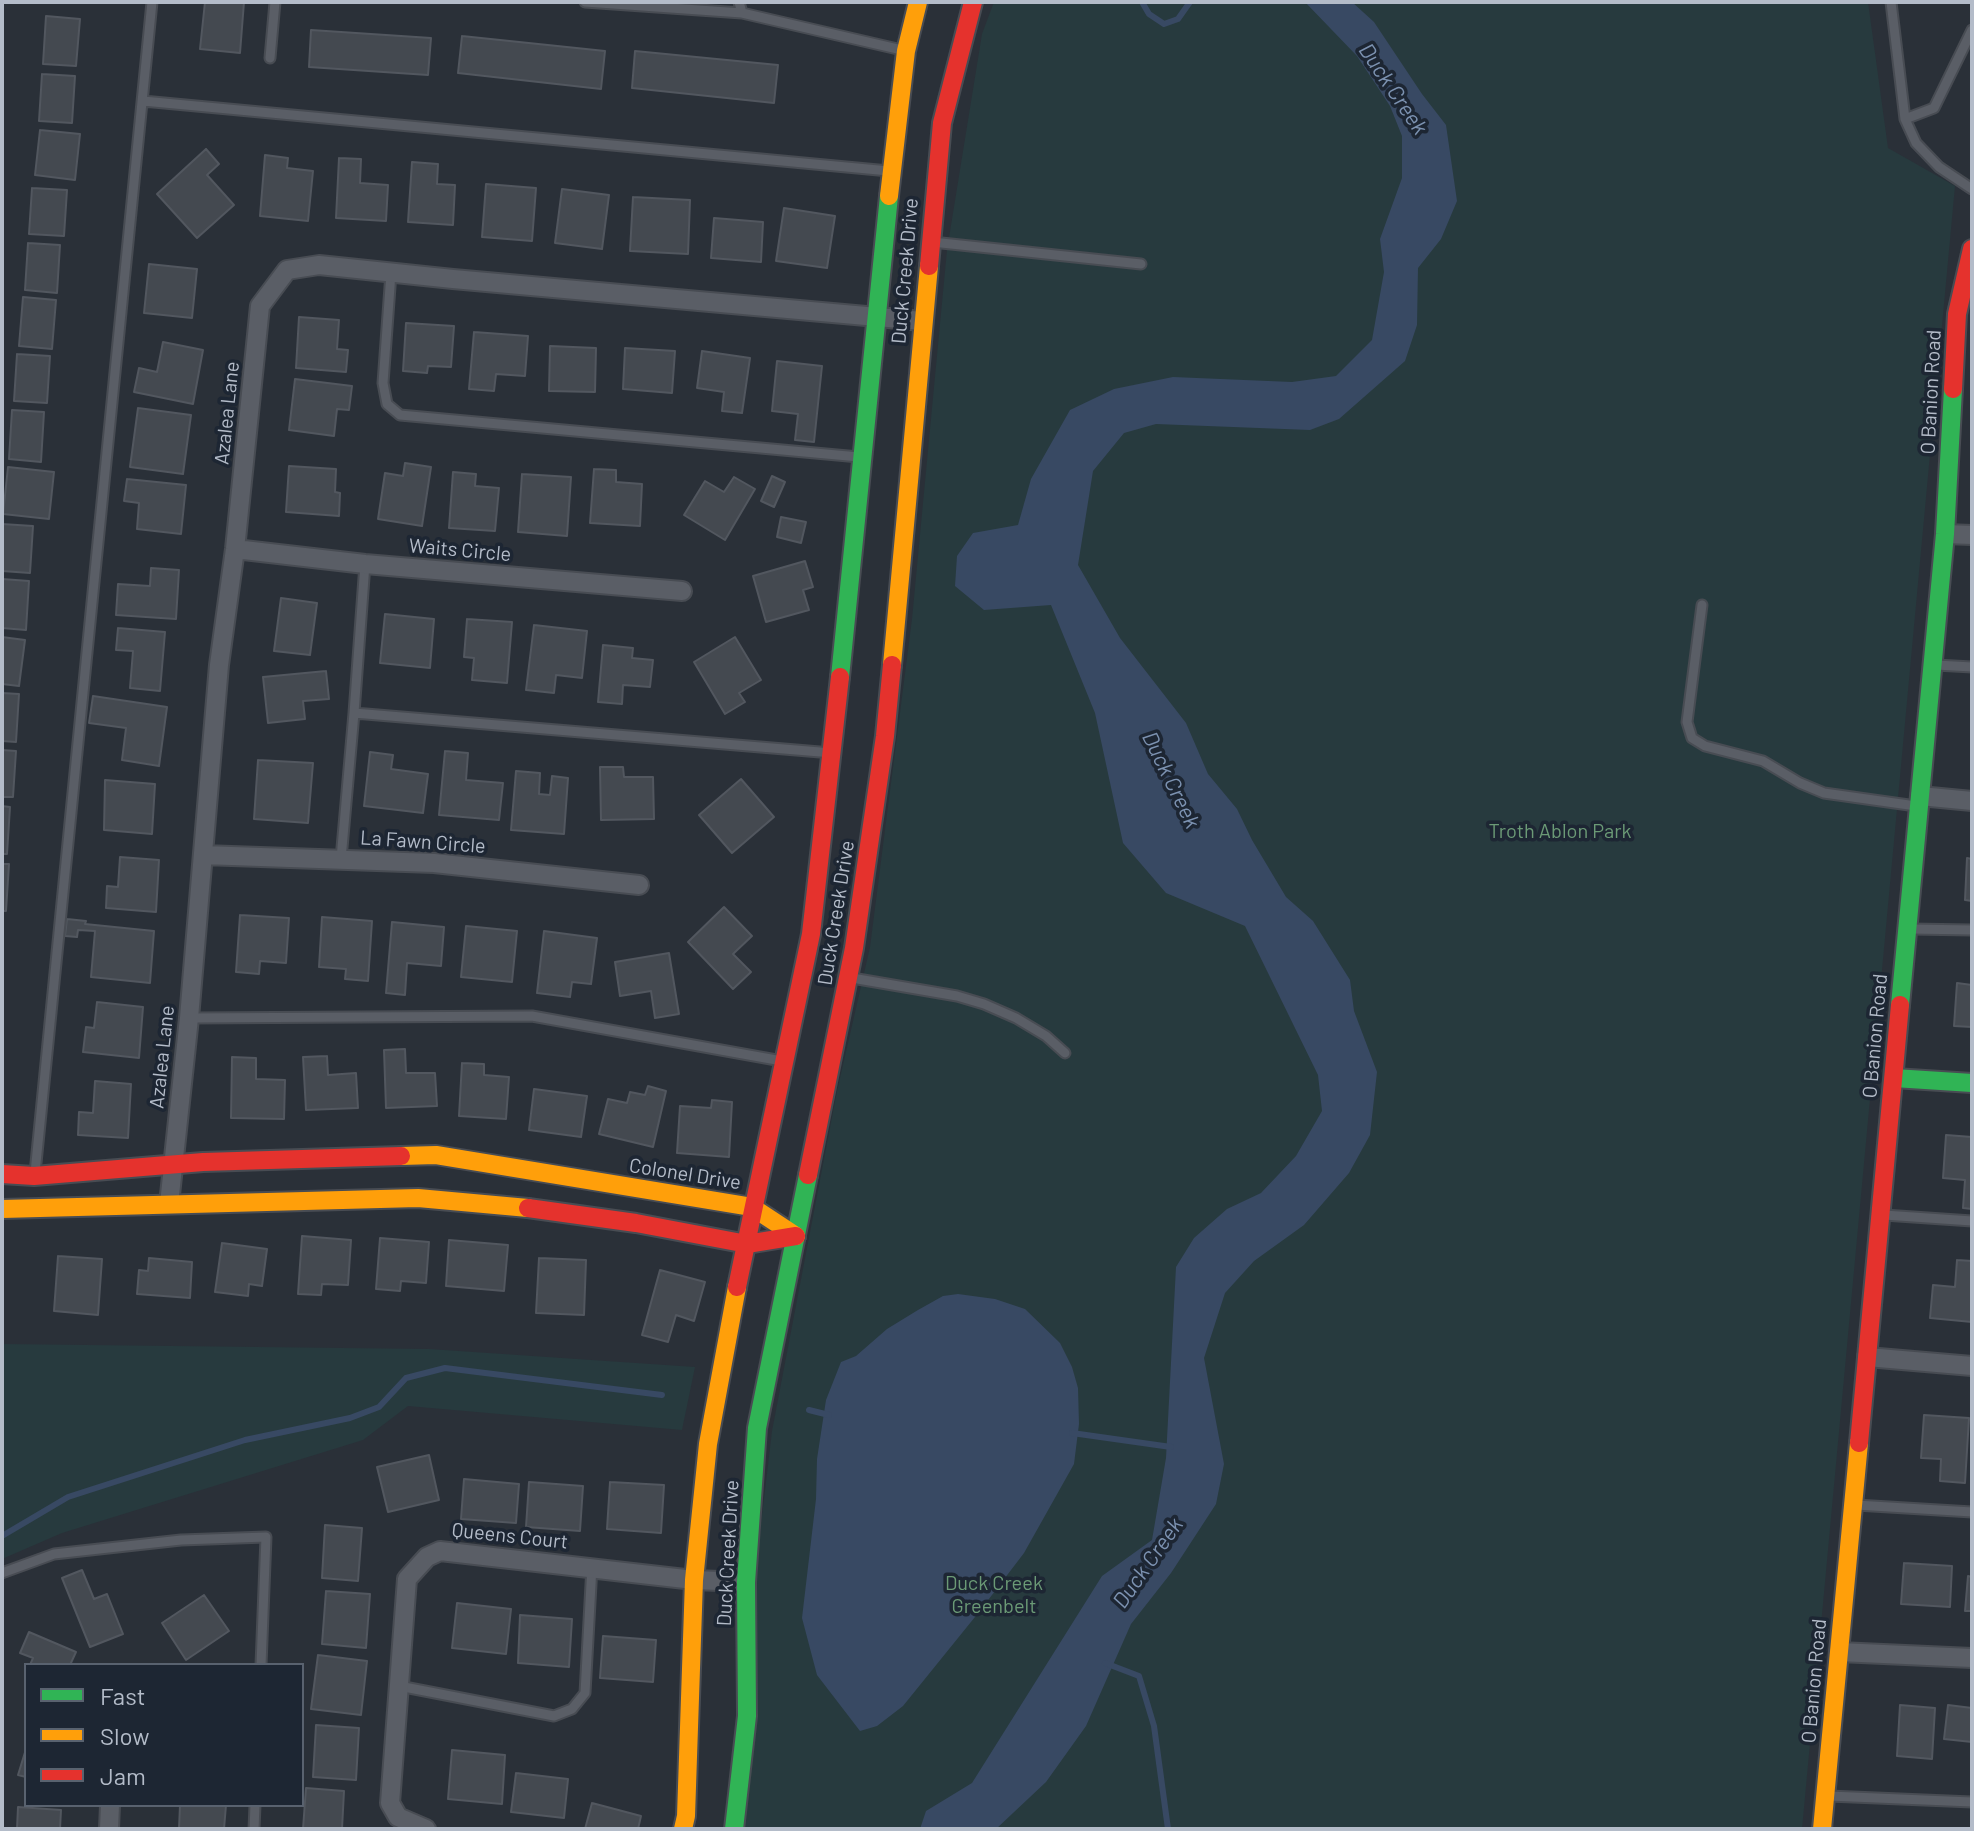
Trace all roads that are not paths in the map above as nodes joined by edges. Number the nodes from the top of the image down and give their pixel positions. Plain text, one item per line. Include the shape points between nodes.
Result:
1 (152, 2) edge
2 (275, 2) edge
3 (585, 2) edge
4 (739, 2) edge
5 (918, 2) edge
6 (973, 2) edge
7 (1891, 2) edge
8 (742, 13) junction
9 (1972, 30) edge
10 (906, 51) junction
11 (270, 58) dead end
12 (143, 101) junction
13 (1905, 119) junction
14 (894, 171) junction
15 (1972, 189) edge
16 (929, 242) junction
17 (1972, 249) edge
18 (1141, 264) dead end
19 (391, 273) junction
20 (875, 316) junction
21 (922, 321) junction
22 (863, 457) junction
23 (1945, 534) junction
24 (1972, 535) edge
25 (235, 549) junction
26 (365, 564) junction
27 (682, 591) dead end
28 (1702, 605) dead end
29 (1933, 665) junction
30 (1972, 667) edge
31 (354, 713) junction
32 (833, 753) junction
33 (1920, 801) junction
34 (1972, 801) edge
35 (203, 855) junction
36 (341, 859) junction
37 (639, 885) dead end
38 (1908, 929) junction
39 (1972, 930) edge
40 (848, 978) junction
41 (189, 1018) junction
42 (1065, 1053) dead end
43 (786, 1062) junction
44 (1894, 1078) junction
45 (1972, 1083) edge
46 (172, 1165) junction
47 (2, 1174) edge
48 (34, 1176) junction
49 (169, 1204) junction
50 (752, 1207) junction
51 (2, 1209) edge
52 (1881, 1214) junction
53 (1972, 1221) edge
54 (796, 1236) junction
55 (747, 1244) junction
56 (1867, 1357) junction
57 (1972, 1366) edge
58 (1853, 1504) junction
59 (1972, 1512) edge
60 (592, 1566) junction
61 (2, 1573) edge
62 (694, 1580) junction
63 (746, 1582) junction
64 (1839, 1652) junction
65 (1972, 1658) edge
66 (261, 1663) edge
67 (399, 1686) junction
68 (1826, 1796) junction
69 (1972, 1802) edge
70 (110, 1807) edge
71 (255, 1807) edge
72 (109, 1829) edge
73 (254, 1829) edge
74 (426, 1829) edge
75 (683, 1829) edge
76 (734, 1829) edge
77 (1822, 1829) edge

1 - 12 lane
2 - 11 lane
3 - 8 lane
4 - 8 lane
5 - 10 main road, Duck Creek Drive
6 - 16 main road, Duck Creek Drive via 942,123
7 - 13 lane
8 - 10 lane
9 - 13 lane via 1934,108
10 - 14 main road, Duck Creek Drive
12 - 14 lane
12 - 48 lane
13 - 15 lane via 1916,143
14 - 20 main road, Duck Creek Drive
16 - 18 lane
16 - 21 main road, Duck Creek Drive
17 - 23 main road, O Banion Road via 1957,314 1957,406
19 - 20 street, Azalea Lane
19 - 22 lane via 383,383 387,404 400,415
19 - 25 street, Azalea Lane via 319,265 287,270 260,306
20 - 21 street, Azalea Lane
20 - 22 main road, Duck Creek Drive
21 - 40 main road, Duck Creek Drive via 885,736
22 - 32 main road, Duck Creek Drive
23 - 24 street
23 - 29 main road, O Banion Road
25 - 26 street, Waits Circle
25 - 35 street, Azalea Lane
26 - 27 street, Waits Circle
26 - 31 lane
28 - 33 lane via 1687,722 1692,738 1763,761 1824,793
29 - 30 lane
29 - 33 main road, O Banion Road
31 - 32 lane
31 - 36 lane
32 - 43 main road, Duck Creek Drive via 811,934
33 - 34 street
33 - 38 main road, O Banion Road
35 - 36 street, La Fawn Circle
35 - 41 street, Azalea Lane
36 - 37 street, La Fawn Circle via 434,863
38 - 39 lane
38 - 44 main road, O Banion Road
40 - 42 lane via 984,1004 1046,1036
40 - 54 main road, Duck Creek Drive
41 - 43 lane via 532,1016
41 - 46 street, Azalea Lane
43 - 50 main road, Duck Creek Drive
44 - 45 main road
44 - 52 main road, O Banion Road
46 - 48 main road, Colonel Drive
46 - 49 street, Azalea Lane
46 - 50 main road, Colonel Drive via 436,1155
47 - 48 main road, Colonel Drive
49 - 51 main road
49 - 55 main road via 418,1198 636,1223
50 - 54 main road, Colonel Drive
50 - 55 main road, Duck Creek Drive
52 - 53 lane
52 - 56 main road, O Banion Road
54 - 55 main road
54 - 63 main road, Duck Creek Drive via 757,1428
55 - 62 main road, Duck Creek Drive via 708,1444
56 - 57 street
56 - 58 main road, O Banion Road
58 - 59 lane
58 - 64 main road, O Banion Road
60 - 62 street, Queens Court
60 - 67 street, Queens Court via 440,1551 427,1557 407,1579
60 - 67 lane via 585,1693 572,1709 554,1716
61 - 66 lane via 54,1554 266,1537
62 - 63 street, Queens Court
62 - 75 main road, Duck Creek Drive
63 - 76 main road, Duck Creek Drive via 747,1716
64 - 65 street
64 - 68 main road, O Banion Road
67 - 74 street, Queens Court via 390,1803 398,1817
68 - 69 lane
68 - 77 main road, O Banion Road
70 - 72 street
71 - 73 lane

